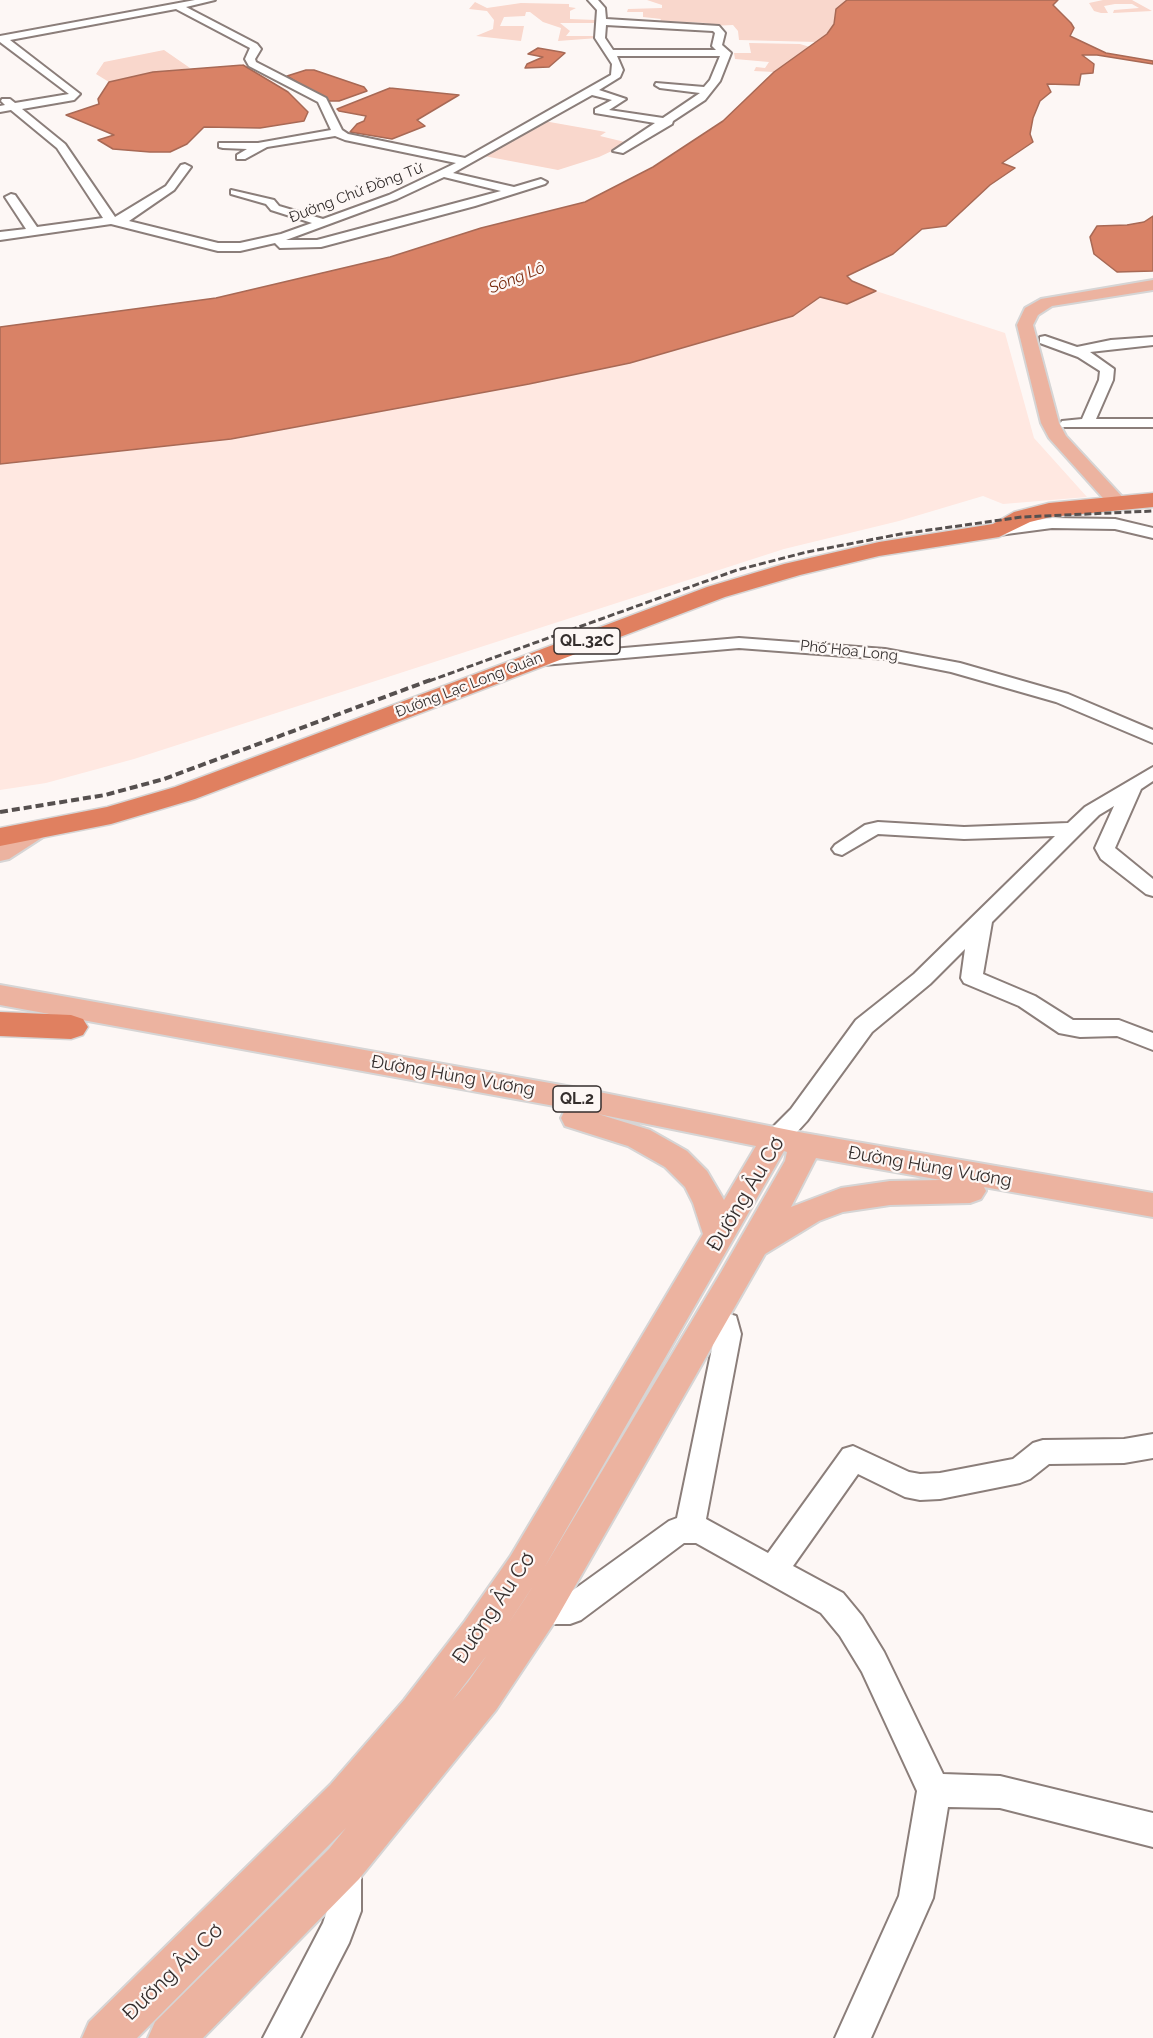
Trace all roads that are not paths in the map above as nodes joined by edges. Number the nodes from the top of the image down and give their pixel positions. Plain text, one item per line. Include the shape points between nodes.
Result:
1 (161, 0) edge
2 (210, 0) edge
3 (593, 0) edge
4 (174, 5) junction
5 (604, 30) junction
6 (656, 36) dead end
7 (673, 37) dead end
8 (1, 39) edge
9 (610, 53) junction
10 (726, 53) junction
11 (658, 88) dead end
12 (593, 92) junction
13 (704, 95) junction
14 (0, 96) edge
15 (13, 107) junction
16 (0, 109) edge
17 (668, 122) junction
18 (337, 132) junction
19 (380, 143) junction
20 (223, 145) dead end
21 (258, 146) junction
22 (368, 148) dead end
23 (619, 151) dead end
24 (241, 157) dead end
25 (467, 162) junction
26 (185, 167) dead end
27 (444, 174) junction
28 (541, 182) dead end
29 (514, 190) junction
30 (235, 192) dead end
31 (11, 197) dead end
32 (115, 221) junction
33 (324, 223) junction
34 (33, 230) junction
35 (0, 236) edge
36 (263, 242) junction
37 (1153, 285) edge
38 (1153, 292) edge
39 (1045, 340) junction
40 (1153, 341) edge
41 (1077, 351) junction
42 (1047, 383) junction
43 (1153, 423) edge
44 (1067, 424) junction
45 (1087, 424) junction
46 (1136, 502) edge
47 (999, 530) junction
48 (1153, 533) edge
49 (532, 661) junction
50 (1153, 737) edge
51 (1153, 772) edge
52 (1133, 786) junction
53 (1071, 829) junction
54 (34, 831) junction
55 (0, 838) edge
56 (842, 849) dead end
57 (0, 853) edge
58 (1153, 890) edge
59 (982, 918) junction
60 (0, 995) edge
61 (0, 1016) edge
62 (0, 1024) edge
63 (71, 1027) junction
64 (1153, 1042) edge
65 (576, 1118) junction
66 (789, 1143) junction
67 (970, 1191) junction
68 (1153, 1205) edge
69 (1153, 1223) edge
70 (736, 1242) junction
71 (710, 1319) junction
72 (1153, 1446) edge
73 (690, 1530) junction
74 (774, 1569) junction
75 (540, 1610) junction
76 (934, 1790) junction
77 (1153, 1830) edge
78 (344, 1864) junction
79 (105, 2038) edge
80 (171, 2038) edge
81 (281, 2038) edge
82 (853, 2038) edge

1 - 4 street
2 - 4 street
3 - 5 street, Đường Chử Đồng Tử via 603,10
4 - 8 street
4 - 18 street via 254,46 252,64 322,100
5 - 9 street, Đường Chử Đồng Tử
5 - 10 street via 716,28 720,30 715,41
6 - 7 street
8 - 15 street via 75,94
9 - 10 street
9 - 12 street, Đường Chử Đồng Tử via 617,64 617,75
10 - 13 street via 707,65
11 - 13 street
12 - 17 street via 621,99 599,111
12 - 25 street, Đường Chử Đồng Tử
13 - 17 street
14 - 15 street
15 - 16 street
15 - 32 street via 61,146
17 - 23 street
18 - 19 street
18 - 21 street
19 - 22 street
19 - 25 street
20 - 21 street
21 - 24 street
25 - 27 street, Đường Chử Đồng Tử
26 - 32 street via 171,188
27 - 29 street
27 - 33 street, Đường Chử Đồng Tử
28 - 29 street
29 - 36 street via 317,244
30 - 33 street
31 - 34 street
32 - 34 street, Đường Chử Đồng Tử
32 - 36 street, Đường Chử Đồng Tử via 218,247
33 - 36 street, Đường Chử Đồng Tử
34 - 35 street, Đường Chử Đồng Tử
37 - 42 main road via 1060,298 1030,312 1025,325
38 - 39 main road via 1061,307 1043,323
39 - 41 street
39 - 42 main road
40 - 41 street
41 - 45 street via 1107,369
42 - 44 main road
42 - 46 main road via 1050,423 1058,438
43 - 45 street
44 - 45 street
44 - 46 main road via 1086,453
46 - 47 highway, Đường Lạc Long Quân / QL.32C via 1049,510 1022,517
47 - 48 street via 1090,523
47 - 49 highway, Đường Lạc Long Quân / QL.32C via 879,549 793,569 716,592
49 - 50 street, Phố Hoa Long via 739,643 885,654 954,668 1062,698
49 - 54 highway, Đường Lạc Long Quân / QL.32C via 194,790 111,815
51 - 52 street, Đường Âu Cơ
52 - 53 street, Đường Âu Cơ
52 - 58 street via 1105,848
53 - 56 street via 964,833 878,828
53 - 59 street, Đường Âu Cơ
54 - 55 highway, Đường Lạc Long Quân / QL.32C
54 - 57 main road
59 - 64 street via 972,978 1027,1001 1067,1027 1119,1028
59 - 66 street, Đường Âu Cơ via 922,979 864,1026
60 - 66 main road, Đường Hùng Vương / QL.2 via 472,1079
61 - 63 main road, Đường Hùng Vương / QL.2
62 - 63 highway
63 - 65 main road, Đường Hùng Vương / QL.2
65 - 66 main road, Đường Hùng Vương / QL.2
65 - 70 main road via 639,1138 676,1158 696,1179
66 - 67 main road, Đường Hùng Vương / QL.2
66 - 68 main road, Đường Hùng Vương / QL.2
66 - 70 main road, Đường Âu Cơ
67 - 69 main road, Đường Hùng Vương / QL.2
67 - 70 main road via 891,1193 841,1200
70 - 71 main road, Đường Âu Cơ
70 - 79 main road, Đường Âu Cơ via 523,1569 418,1714 338,1808
71 - 73 street via 727,1324 728,1334
71 - 75 main road, Đường Âu Cơ
72 - 74 street via 1124,1451 1043,1452 1020,1470 920,1487 905,1484 853,1458
73 - 74 street via 699,1530
73 - 75 street via 679,1530 570,1610
74 - 76 street via 832,1603 851,1626 873,1662
75 - 78 main road, Đường Âu Cơ via 482,1696
76 - 77 street via 1000,1792
76 - 82 street via 916,1898
78 - 80 main road, Đường Âu Cơ
78 - 81 street via 344,1911 337,1931

